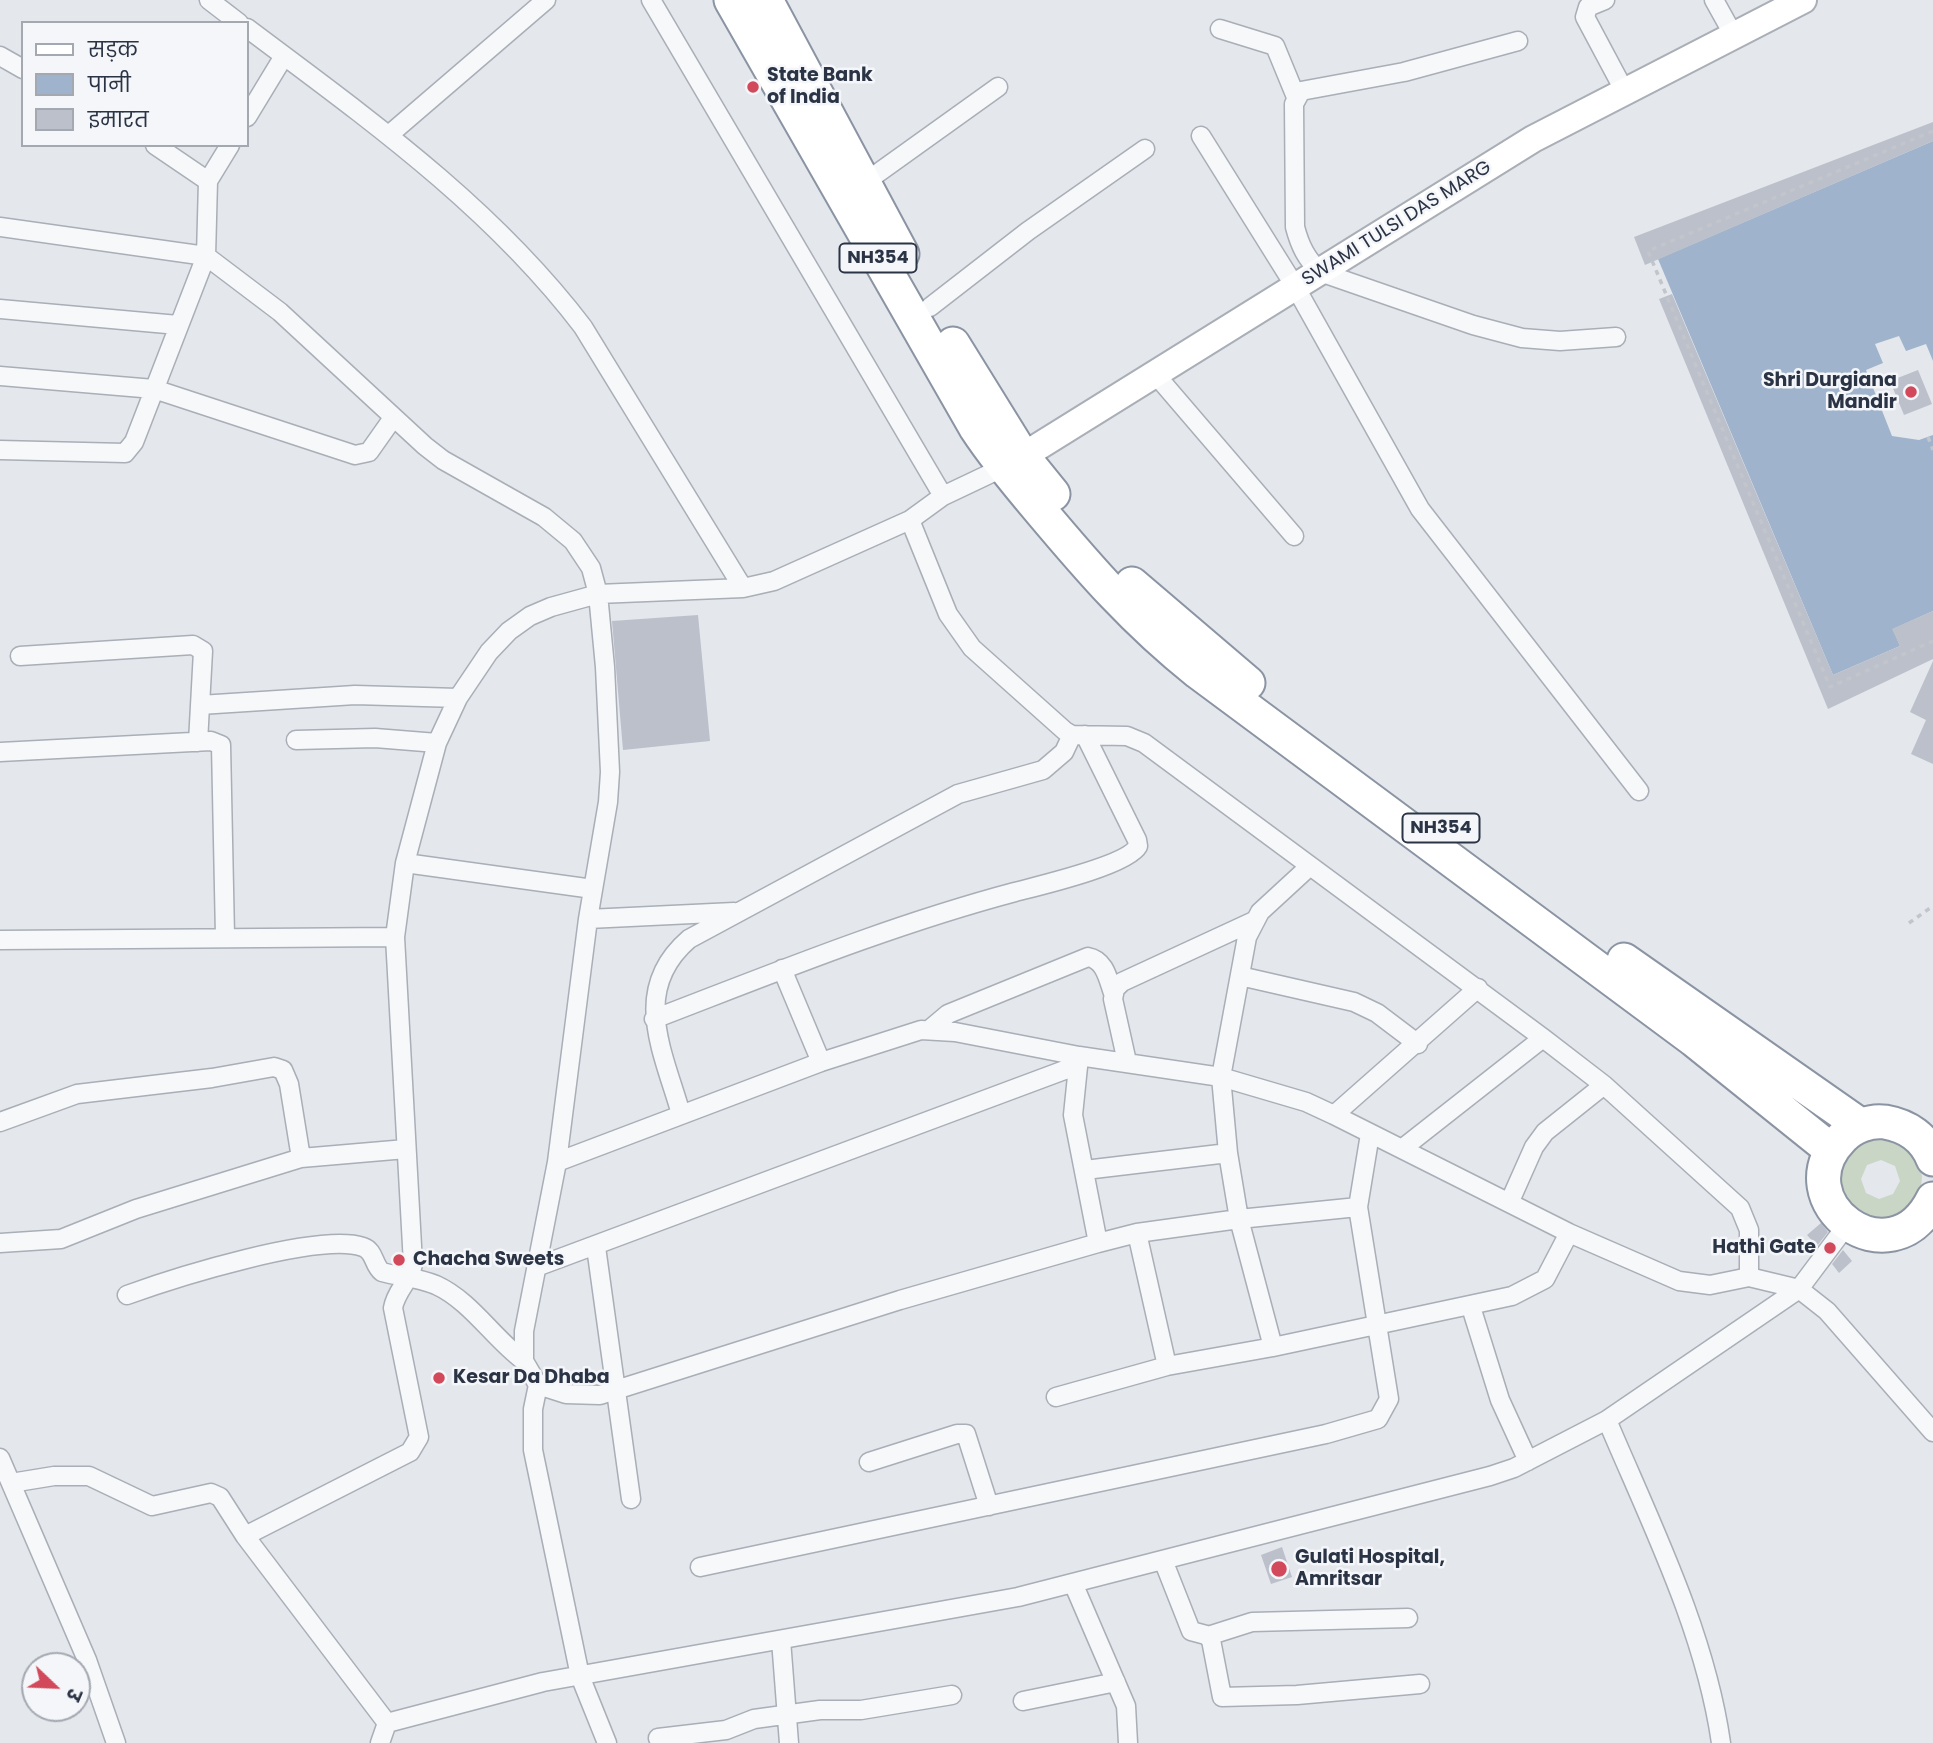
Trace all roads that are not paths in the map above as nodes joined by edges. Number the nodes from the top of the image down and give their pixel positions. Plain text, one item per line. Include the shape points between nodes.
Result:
1 (209, 0) edge
2 (546, 0) edge
3 (651, 0) edge
4 (732, 0) edge
5 (766, 0) edge
6 (1605, 0) edge
7 (1714, 0) edge
8 (1803, 0) edge
9 (527, 6) edge
10 (236, 21) edge
11 (248, 29) edge
12 (1220, 29) dead end
13 (1734, 36) junction
14 (1518, 41) dead end
15 (0, 56) edge
16 (284, 56) junction
17 (21, 67) edge
18 (998, 87) dead end
19 (1625, 92) junction
20 (1296, 97) junction
21 (248, 115) edge
22 (390, 134) junction
23 (1201, 136) dead end
24 (158, 147) edge
25 (229, 147) edge
26 (1145, 149) dead end
27 (208, 181) junction
28 (864, 183) junction
29 (0, 227) edge
30 (206, 256) junction
31 (1320, 272) junction
32 (1296, 288) junction
33 (930, 307) junction
34 (0, 309) edge
35 (178, 325) junction
36 (1616, 337) dead end
37 (1156, 375) junction
38 (0, 376) edge
39 (154, 389) junction
40 (393, 418) junction
41 (0, 450) edge
42 (1013, 463) junction
43 (943, 496) junction
44 (909, 520) junction
45 (1294, 536) dead end
46 (743, 588) junction
47 (598, 594) junction
48 (20, 656) dead end
49 (458, 698) junction
50 (200, 705) junction
51 (1079, 735) junction
52 (296, 740) dead end
53 (198, 742) junction
54 (437, 743) junction
55 (0, 752) edge
56 (1639, 791) dead end
57 (405, 863) junction
58 (1310, 866) junction
59 (593, 889) junction
60 (741, 912) junction
61 (588, 919) junction
62 (1254, 921) junction
63 (225, 936) junction
64 (395, 937) junction
65 (0, 940) edge
66 (782, 970) junction
67 (1240, 975) junction
68 (1478, 988) junction
69 (1114, 993) junction
70 (654, 1019) junction
71 (929, 1030) junction
72 (1544, 1038) junction
73 (1418, 1044) junction
74 (1079, 1060) junction
75 (821, 1062) junction
76 (1127, 1062) junction
77 (1221, 1077) junction
78 (1604, 1085) junction
79 (681, 1114) junction
80 (1334, 1115) junction
81 (0, 1122) edge
82 (1860, 1125) junction
83 (1370, 1134) junction
84 (1403, 1148) junction
85 (406, 1149) junction
86 (1831, 1150) junction
87 (1228, 1153) junction
88 (301, 1158) junction
89 (1933, 1159) edge
90 (556, 1162) junction
91 (1085, 1170) junction
92 (1510, 1201) junction
93 (1358, 1208) junction
94 (1931, 1210) edge
95 (1239, 1219) junction
96 (1847, 1225) junction
97 (1137, 1233) junction
98 (1569, 1233) junction
99 (0, 1243) edge
100 (1098, 1243) junction
101 (596, 1247) junction
102 (539, 1266) junction
103 (411, 1275) junction
104 (1749, 1277) junction
105 (1799, 1289) junction
106 (127, 1295) dead end
107 (1471, 1307) junction
108 (1379, 1325) junction
109 (1273, 1347) junction
110 (524, 1361) junction
111 (1167, 1366) junction
112 (538, 1385) junction
113 (615, 1391) junction
114 (1056, 1397) dead end
115 (1607, 1420) junction
116 (1933, 1432) edge
117 (0, 1458) edge
118 (1528, 1461) junction
119 (869, 1462) dead end
120 (11, 1483) junction
121 (631, 1499) dead end
122 (989, 1506) junction
123 (245, 1536) junction
124 (1163, 1560) junction
125 (700, 1567) dead end
126 (1073, 1583) junction
127 (1408, 1618) dead end
128 (1208, 1636) junction
129 (781, 1640) junction
130 (580, 1676) junction
131 (1116, 1682) junction
132 (1420, 1684) dead end
133 (953, 1695) dead end
134 (1023, 1701) dead end
135 (786, 1716) junction
136 (387, 1723) junction
137 (658, 1738) dead end
138 (116, 1743) edge
139 (380, 1743) edge
140 (607, 1743) edge
141 (789, 1743) edge
142 (1128, 1743) edge
143 (1721, 1743) edge

1 - 10 street
2 - 9 street
3 - 43 street
4 - 42 highway, NH354 via 976,428
5 - 28 highway, NH354
6 - 19 street via 1588,7 1585,17
7 - 13 street
8 - 13 street, SWAMI TULSI DAS MARG
9 - 22 street
11 - 16 street
12 - 20 street via 1275,46
13 - 19 street, SWAMI TULSI DAS MARG
14 - 20 street via 1404,72 1314,86
15 - 17 street
16 - 21 street
16 - 22 street
18 - 28 street
19 - 31 street, SWAMI TULSI DAS MARG via 1533,139
20 - 31 street via 1295,227 1306,258
22 - 46 street via 555,290 583,327
23 - 32 street
24 - 27 street
25 - 27 street
26 - 33 street
27 - 30 street
28 - 33 highway, NH354
29 - 30 street
30 - 35 street
30 - 40 street via 280,312
31 - 32 street, SWAMI TULSI DAS MARG
31 - 36 street via 1522,338
32 - 37 street, SWAMI TULSI DAS MARG
32 - 56 street via 1420,509
33 - 42 highway, NH354
34 - 35 street
35 - 39 street
37 - 42 street, SWAMI TULSI DAS MARG
37 - 45 street
38 - 39 street
39 - 40 street via 355,455 369,452
39 - 41 street via 134,442 125,453
40 - 47 street via 443,460 544,517 573,541 591,568
42 - 43 street
42 - 82 highway, NH354 via 1158,609 1256,689 1469,849
42 - 86 highway, NH354 via 1085,567 1162,643 1703,1047
43 - 44 street
44 - 46 street via 774,581
44 - 51 street via 959,633 1053,723
46 - 47 street
47 - 49 street via 551,607 509,631
47 - 59 street via 610,772
48 - 50 street via 193,645 203,651
49 - 50 street via 355,695
49 - 54 street
50 - 53 street
51 - 58 street via 1127,736 1144,743
51 - 60 street via 1043,770 958,794
51 - 66 street via 1136,840 1136,850 1083,873 950,909
52 - 54 street via 397,738
53 - 55 street
53 - 63 street via 223,748
54 - 57 street
57 - 59 street
57 - 64 street
58 - 62 street
58 - 68 street
59 - 61 street
60 - 61 street
60 - 70 street via 672,953 660,975
61 - 90 street
62 - 67 street
62 - 69 street via 1122,982
63 - 64 street
63 - 65 street
64 - 85 street
66 - 70 street
66 - 75 street
67 - 73 street via 1354,1002
67 - 77 street
68 - 72 street
68 - 73 street
69 - 71 street via 1098,960 1088,957 948,1014
69 - 76 street
70 - 79 street
71 - 74 street
71 - 75 street
72 - 78 street
72 - 84 street
73 - 80 street
74 - 76 street
74 - 91 street via 1073,1115
74 - 101 street
75 - 79 street
76 - 77 street
77 - 80 street
77 - 87 street
78 - 92 street via 1545,1132
78 - 104 street via 1740,1208 1749,1230
79 - 90 street
80 - 83 street
81 - 88 street via 77,1094 274,1067 283,1070 289,1084
82 - 86 highway via 1843,1135
82 - 89 highway via 1880,1121 1899,1125 1916,1134
83 - 84 street
83 - 93 street
84 - 92 street
85 - 88 street
85 - 103 street
86 - 96 highway via 1825,1166 1827,1199
87 - 91 street
87 - 95 street
88 - 99 street via 136,1209 61,1239
90 - 102 street
91 - 100 street
92 - 98 street
93 - 95 street
93 - 108 street
94 - 96 highway via 1910,1227 1889,1235
95 - 97 street
95 - 109 street
96 - 105 street
97 - 100 street
97 - 111 street
98 - 104 street via 1679,1281 1710,1285
98 - 107 street via 1555,1263 1536,1286
100 - 113 street via 900,1300
101 - 102 street
101 - 113 street
102 - 110 street via 524,1331
103 - 106 street via 382,1272 368,1249 360,1246 314,1246 180,1276
103 - 110 street via 451,1293
103 - 123 street via 398,1288 393,1308 419,1437 416,1445
104 - 105 street
105 - 115 street
105 - 116 street via 1827,1311
107 - 108 street
107 - 118 street via 1500,1399
108 - 109 street
108 - 122 street via 1389,1399 1378,1419
109 - 111 street
110 - 112 street
111 - 114 street
112 - 113 street via 580,1396
112 - 130 street via 533,1450
113 - 121 street
115 - 118 street
115 - 143 street via 1682,1601 1705,1668
117 - 120 street
118 - 124 street via 1490,1476
119 - 122 street via 966,1434
120 - 123 street via 89,1476 152,1506 211,1493 220,1497
120 - 138 street via 87,1660
122 - 125 street
123 - 136 street
124 - 126 street
124 - 128 street via 1191,1631
126 - 129 street
126 - 131 street
127 - 128 street via 1252,1622
128 - 132 street via 1222,1697
129 - 130 street
129 - 135 street
130 - 136 street
130 - 140 street
131 - 134 street
131 - 142 street via 1128,1714
133 - 135 street
135 - 137 street via 754,1719 726,1730
135 - 141 street
136 - 139 street

